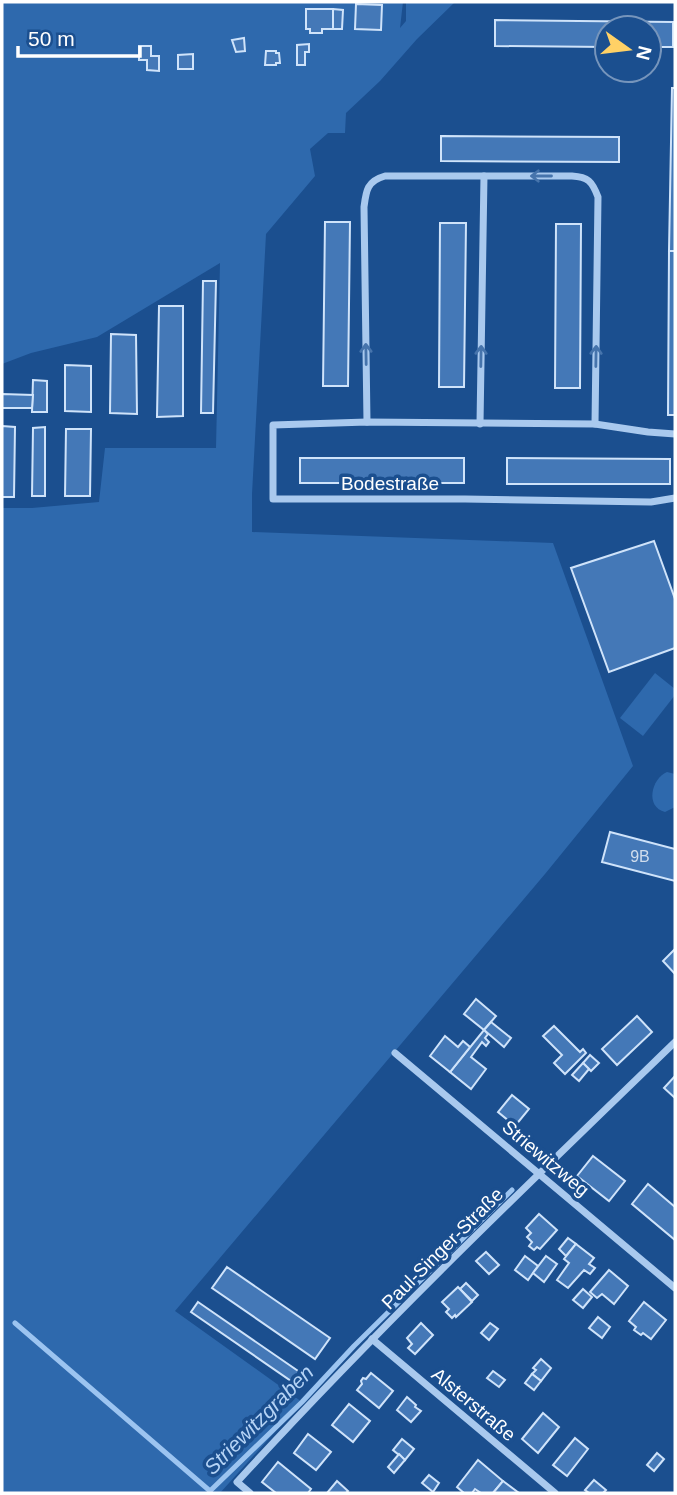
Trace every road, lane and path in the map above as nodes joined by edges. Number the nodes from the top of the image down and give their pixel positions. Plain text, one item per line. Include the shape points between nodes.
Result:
1 (484, 176) junction
2 (367, 422) junction
3 (480, 424) junction
4 (596, 424) junction
5 (675, 434) edge
6 (675, 498) edge
7 (675, 1042) edge
8 (395, 1053) dead end
9 (540, 1173) junction
10 (675, 1288) edge
11 (372, 1339) junction
12 (250, 1493) edge
13 (555, 1493) edge

2 -> 1 street via 364,207 370,184 385,176
3 -> 1 street
4 -> 1 street via 598,197 593,184 572,176
2 - 3 street, Bodestraße
2 - 6 street, Bodestraße via 272,425 273,499 651,502
3 - 4 street, Bodestraße
4 - 5 street, Bodestraße
7 - 9 street, Paul-Singer-Straße
8 - 9 street, Striewitzweg
9 - 10 street, Striewitzweg
9 - 11 street, Paul-Singer-Straße
11 - 12 street, Paul-Singer-Straße via 237,1482
11 - 13 street, Alsterstraße

